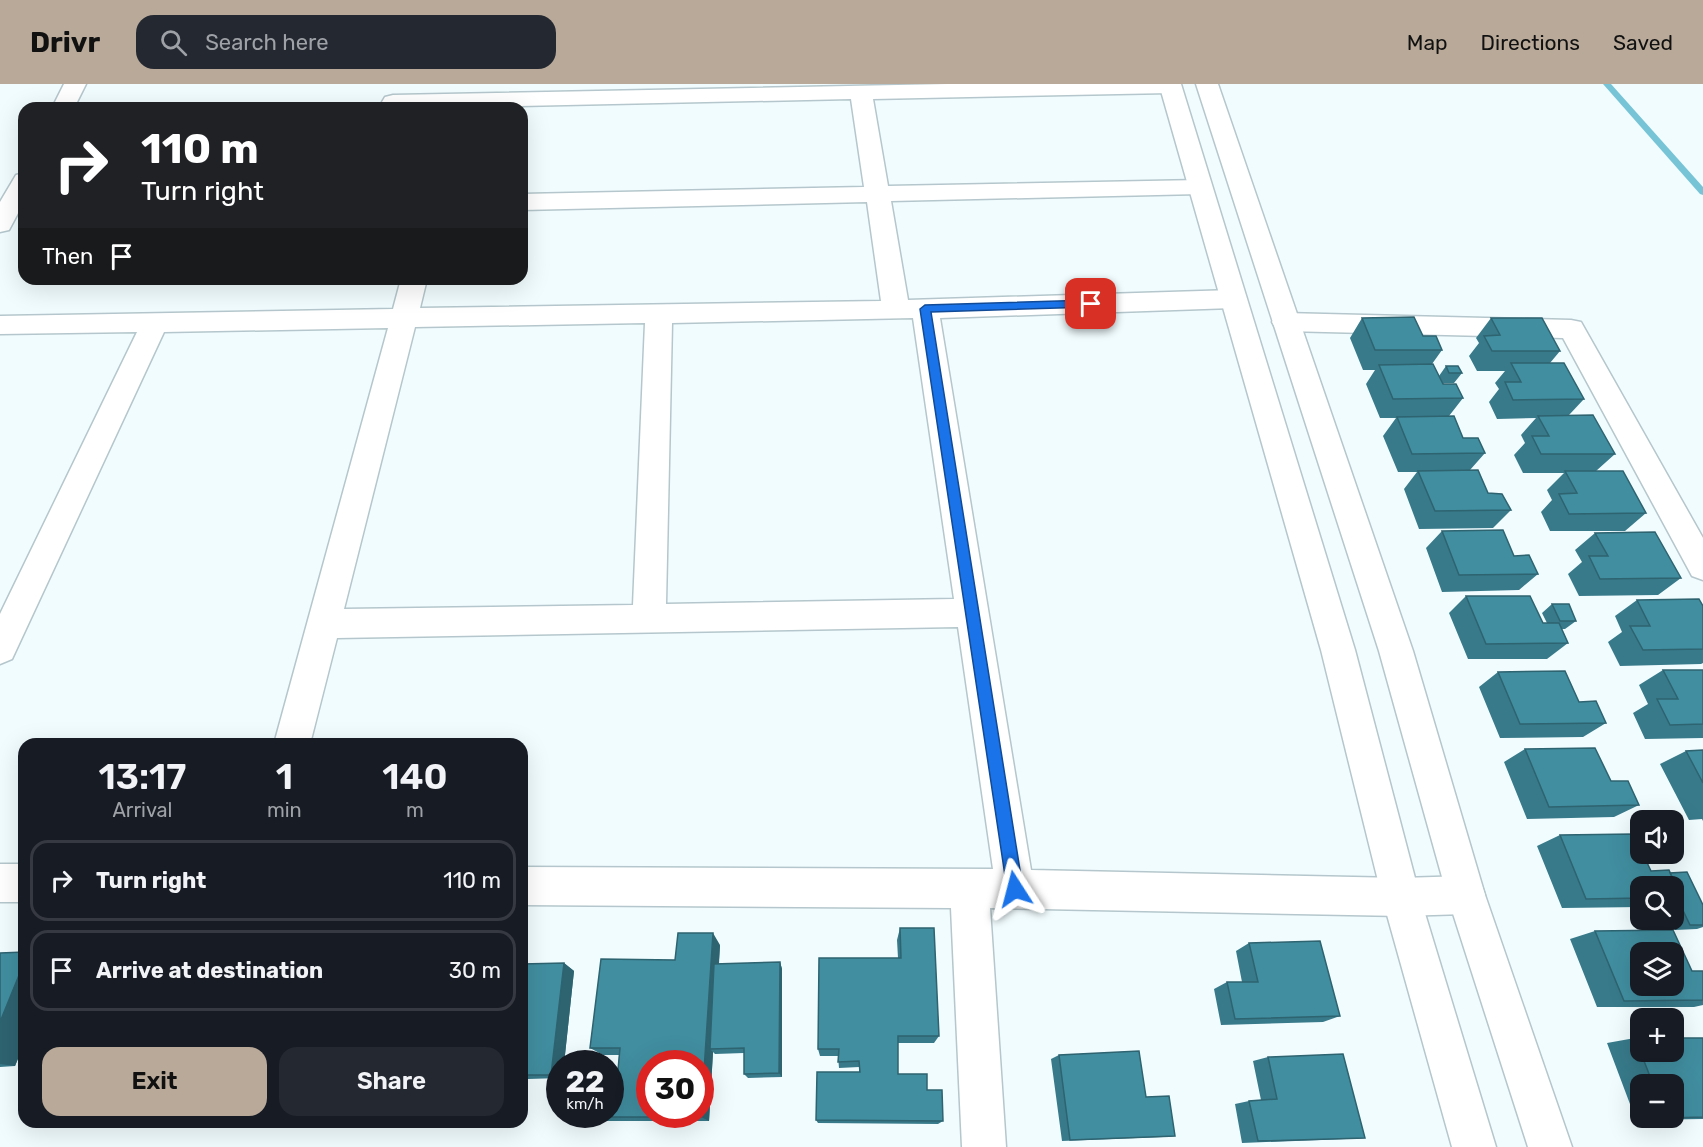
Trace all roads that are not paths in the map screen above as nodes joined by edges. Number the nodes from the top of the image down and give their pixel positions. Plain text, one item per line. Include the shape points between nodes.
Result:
1 (75, 84) edge
2 (1207, 84) edge
3 (1170, 85) edge
4 (861, 92) junction
5 (394, 98) edge
6 (66, 102) edge
7 (18, 171) edge
8 (0, 172) edge
9 (1200, 187) junction
10 (18, 191) edge
11 (877, 196) junction
12 (528, 202) edge
13 (0, 224) edge
14 (412, 285) edge
15 (1233, 299) junction
16 (910, 309) junction
17 (659, 314) junction
18 (404, 318) junction
19 (1285, 322) junction
20 (155, 323) junction
21 (0, 325) edge
22 (1703, 567) edge
23 (972, 613) junction
24 (650, 618) junction
25 (324, 624) junction
26 (0, 649) edge
27 (294, 738) edge
28 (0, 883) edge
29 (18, 883) edge
30 (528, 886) edge
31 (969, 889) junction
32 (1015, 889) junction
33 (1466, 895) junction
34 (1401, 897) junction
35 (984, 1147) edge
36 (1474, 1147) edge
37 (1550, 1147) edge

1 - 6 street
2 - 19 street
3 - 4 street
3 - 9 street
4 - 5 street
4 - 11 street
7 - 8 street
9 - 11 street
9 - 15 street
10 - 13 street
11 - 12 street
11 - 16 street
14 - 18 street
15 - 16 street
15 - 34 street via 1338,650
16 - 17 street
16 - 23 street
17 - 18 street
17 - 24 street
18 - 20 street
18 - 25 street
19 - 22 street via 1571,329
19 - 33 street via 1396,651
20 - 21 street
20 - 26 street
23 - 24 street
23 - 32 street
24 - 25 street
25 - 27 street
28 - 29 street
30 - 31 street
31 - 32 street
31 - 35 street
32 - 34 street
33 - 34 street
33 - 37 street
34 - 36 street

